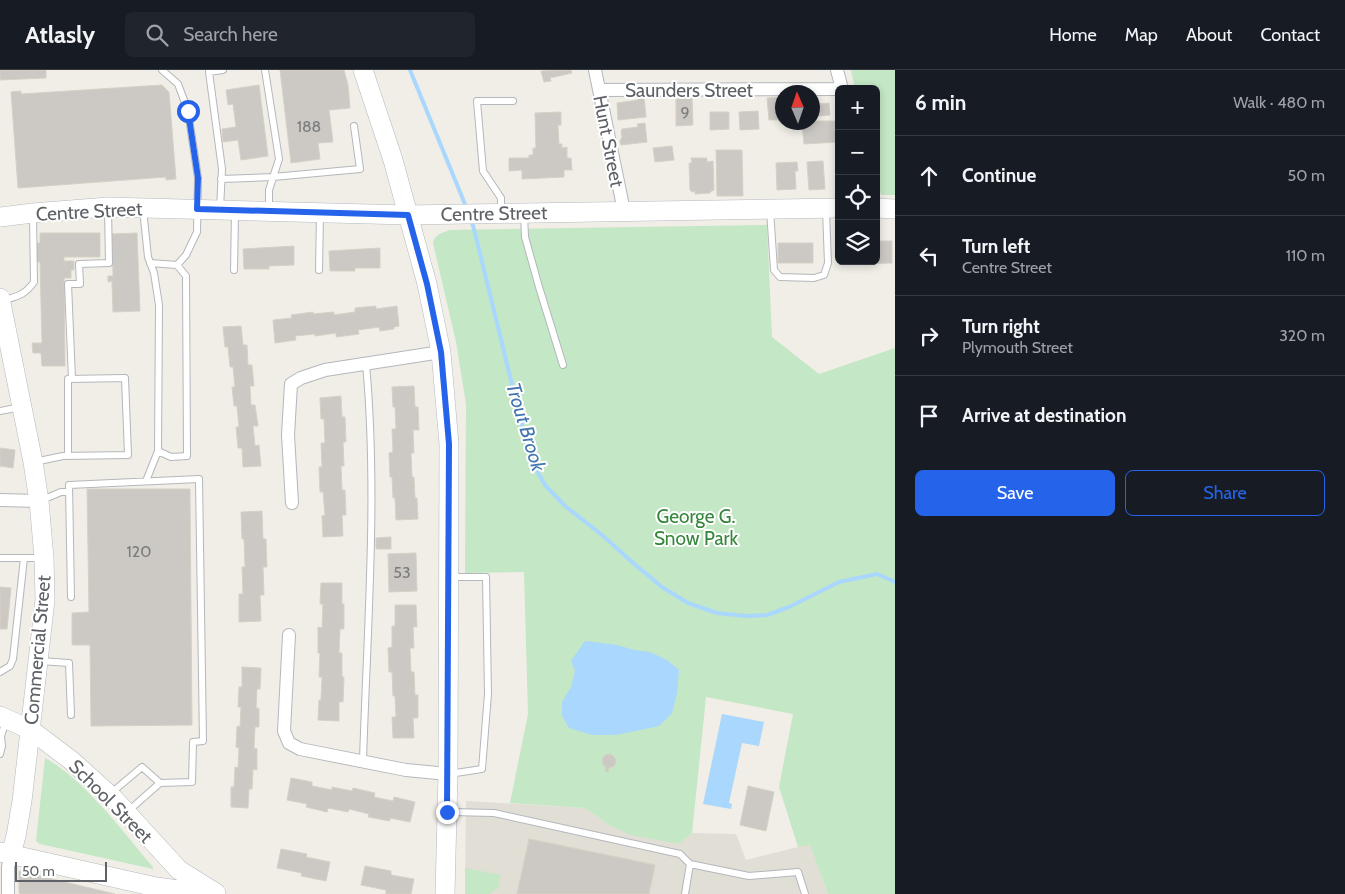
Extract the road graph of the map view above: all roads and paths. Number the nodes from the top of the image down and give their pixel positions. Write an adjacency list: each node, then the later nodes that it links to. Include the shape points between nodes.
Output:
1 (162, 70): 17 (lane, via 178,84 188,111 198,178)
2 (223, 70): 13 (lane, via 209,72)
3 (265, 70): 12 (lane, via 279,159)
4 (363, 70): 28 (main road)
5 (595, 70): 9 (street, Hunt Street)
6 (837, 70): 7 (street)
7 (839, 85)
8 (835, 89): 9 (street, Saunders Street)
9 (599, 90): 23 (street, Hunt Street)
10 (513, 101): 26 (lane, via 477,101 483,171 501,198)
11 (354, 126): 12 (lane, via 360,169)
12 (273, 177): 13 (lane); 22 (lane)
13 (221, 179): 18 (lane)
14 (108, 207): 15 (main road, Centre Street); 25 (main road, Centre Street); 38 (lane, via 109,263 79,264 80,284 68,284)
15 (143, 208): 17 (main road, Centre Street); 30 (lane)
16 (880, 208): 21 (main road)
17 (197, 209): 18 (main road, Centre Street); 31 (lane, via 196,232 186,255)
18 (227, 209): 22 (main road, Centre Street); 32 (lane)
19 (770, 209): 20 (main road, Centre Street); 20 (lane, via 774,270 780,277 814,278 824,275 828,263); 23 (main road, Centre Street)
20 (832, 209)
21 (895, 209)
22 (269, 211): 24 (main road, Centre Street)
23 (624, 211): 27 (main road, Centre Street)
24 (320, 212): 28 (main road, Centre Street); 33 (lane)
25 (33, 213): 29 (main road, Centre Street); 34 (lane, via 34,282 22,295)
26 (501, 213): 27 (main road, Centre Street); 28 (main road, Centre Street)
27 (524, 213): 37 (lane, via 525,237)
28 (408, 215): 35 (main road)
29 (0, 217)
30 (150, 264): 31 (lane); 41 (lane, via 159,304)
31 (177, 265): 41 (lane, via 186,276 187,456 171,457)
32 (234, 270)
33 (320, 270)
34 (0, 300): 39 (main road, Commercial Street)
35 (441, 352): 36 (street); 52 (main road, via 449,444)
36 (366, 364): 48 (street, via 325,370 290,384 288,435); 61 (lane, via 370,415 370,564)
37 (563, 365)
38 (72, 379): 42 (lane, via 68,379); 42 (lane, via 126,378 128,455)
39 (22, 407): 40 (lane); 43 (main road, Commercial Street)
40 (0, 411)
41 (158, 451): 44 (lane)
42 (68, 456): 43 (lane)
43 (33, 462): 47 (main road, Commercial Street)
44 (146, 481): 45 (lane, via 69,485); 63 (lane, via 199,478 203,741 194,742 192,782)
45 (69, 492): 47 (lane); 53 (lane)
46 (0, 500): 47 (street)
47 (39, 501): 51 (main road, Commercial Street)
48 (292, 503)
49 (0, 558): 50 (lane)
50 (24, 558): 51 (lane); 56 (lane, via 13,659 6,670)
51 (44, 558): 55 (main road, Commercial Street, via 45,600)
52 (448, 577): 62 (main road); 62 (lane, via 486,577 488,694 482,769)
53 (71, 597)
54 (289, 635): 61 (street, via 284,731 289,742 300,748)
55 (39, 661): 57 (lane, via 69,663); 59 (main road, Commercial Street)
56 (0, 672)
57 (71, 715)
58 (3, 718): 59 (main road, School Street); 60 (lane)
59 (31, 730): 64 (main road, School Street); 67 (main road, Commercial Street, via 16,836)
60 (0, 754)
61 (363, 761): 62 (street)
62 (448, 774): 65 (main road)
63 (160, 783): 64 (lane, via 142,767); 66 (lane)
64 (109, 795): 66 (main road, School Street)
65 (447, 812): 68 (lane, via 494,813 680,854); 73 (main road)
66 (126, 813): 71 (main road, School Street, via 179,870)
67 (6, 853): 69 (main road); 72 (street)
68 (690, 864): 74 (lane); 75 (lane, via 749,876 798,872)
69 (141, 889): 70 (main road)
70 (176, 892): 71 (main road)
71 (219, 893)
72 (8, 894)
73 (445, 894)
74 (685, 894)
75 (805, 894)

